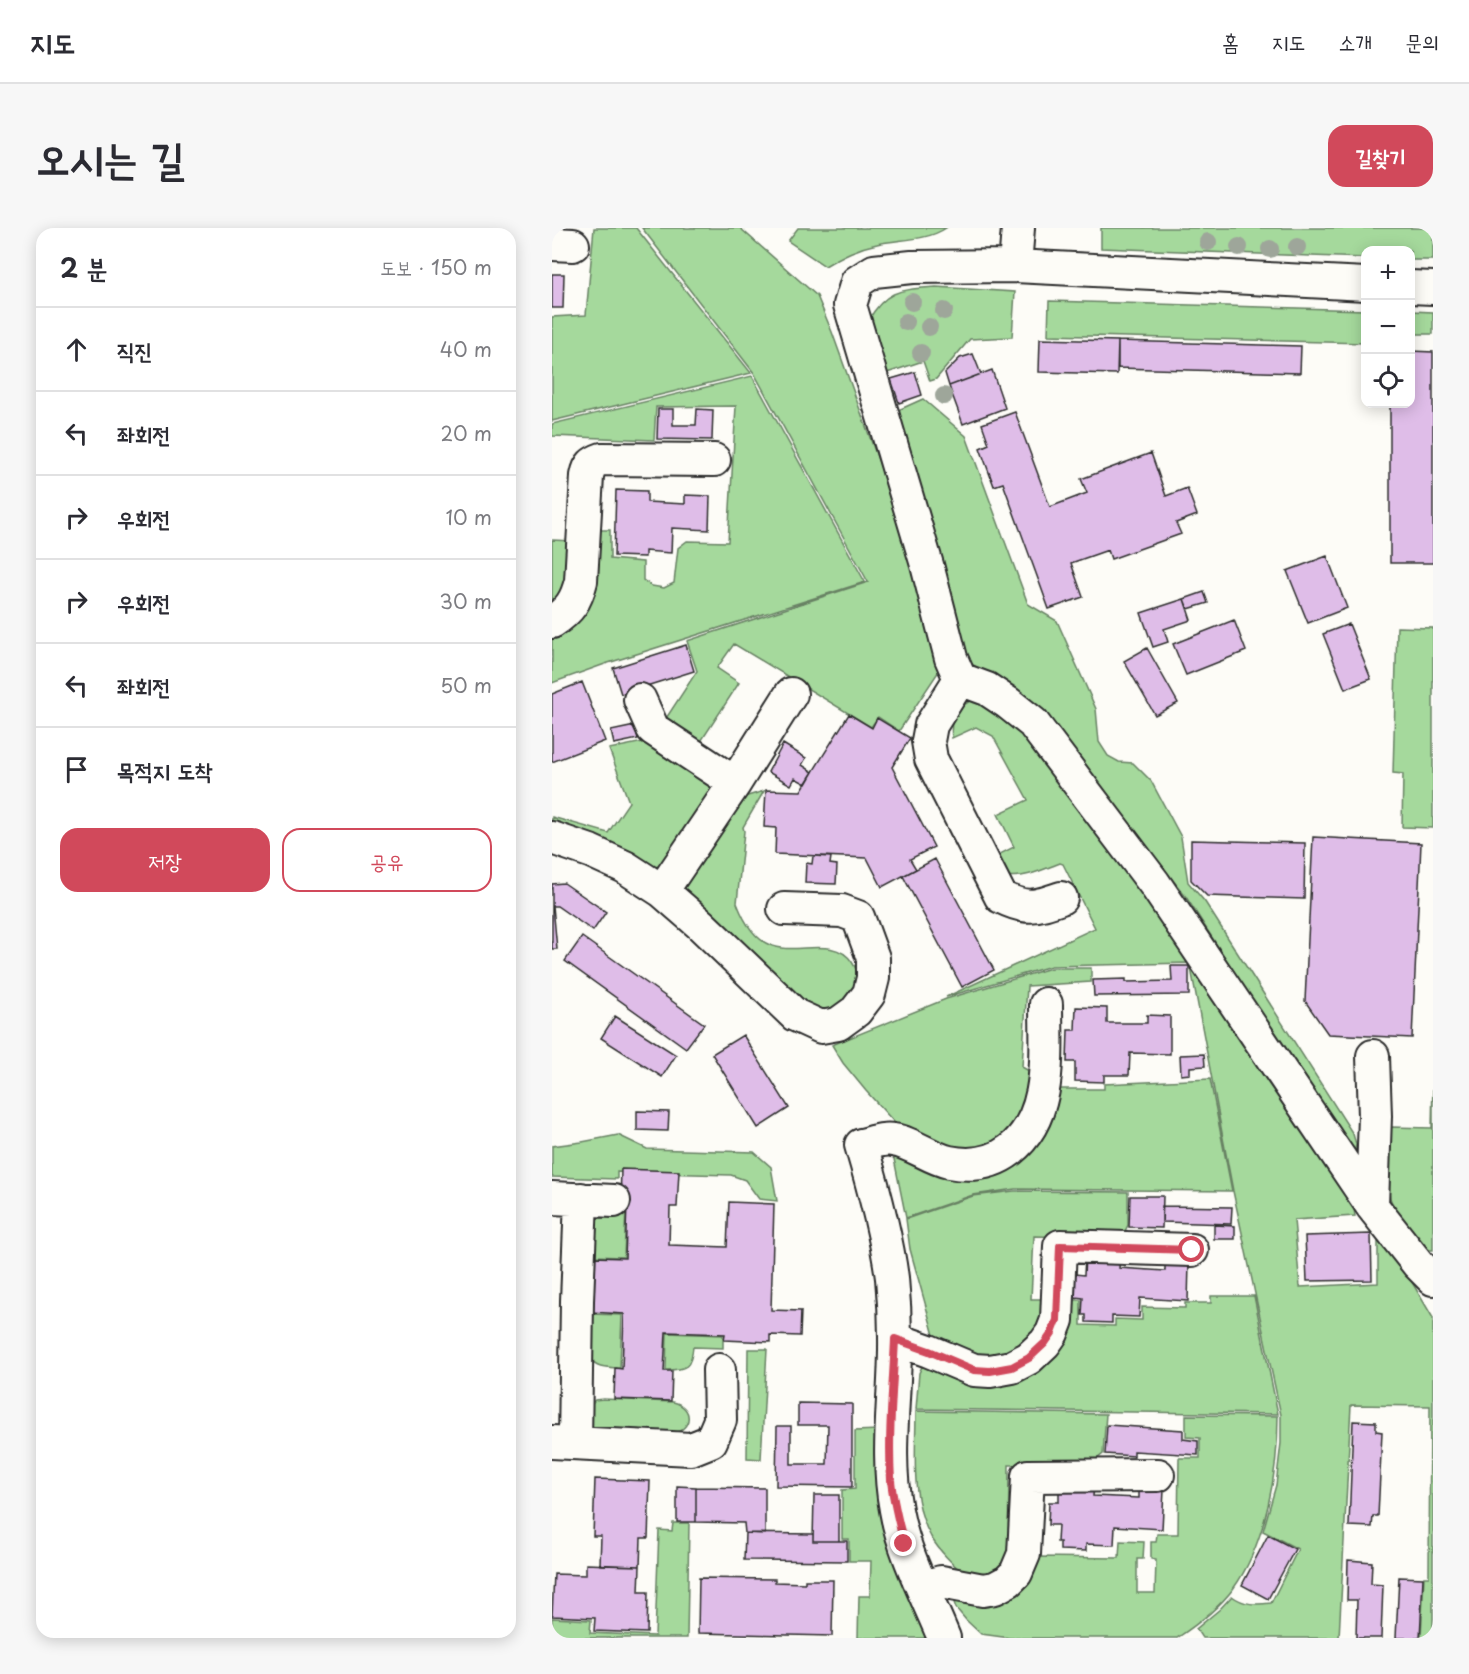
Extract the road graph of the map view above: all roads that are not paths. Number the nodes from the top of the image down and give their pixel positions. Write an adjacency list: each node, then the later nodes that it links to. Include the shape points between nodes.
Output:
1 (1018, 228): 2 (lane)
2 (1015, 266): 3 (lane); 8 (lane, via 874,271 857,282 850,305)
3 (1361, 284)
4 (1415, 286): 5 (lane)
5 (1433, 288)
6 (714, 460): 7 (lane, via 593,462 586,476 577,596 570,608)
7 (552, 622)
8 (960, 679): 14 (lane, via 931,725 931,759 1001,897 1034,907); 20 (lane, via 987,689 1032,723 1154,883)
9 (791, 694): 11 (lane)
10 (640, 700): 11 (lane, via 653,729)
11 (735, 783): 13 (lane)
12 (552, 838): 13 (lane, via 625,867)
13 (662, 891): 15 (lane, via 795,1014 821,1027 837,1024 856,1011 869,994 873,978 873,958 858,917 842,911)
14 (1061, 898)
15 (784, 909)
16 (1046, 1004): 24 (lane, via 1044,1086 1038,1110 1029,1130 1005,1153 984,1163 968,1164 946,1161 891,1139 861,1145 886,1242)
17 (1373, 1056): 20 (lane)
18 (566, 1199): 19 (lane); 23 (lane)
19 (614, 1201)
20 (1372, 1206): 22 (lane)
21 (1192, 1250): 24 (lane, via 1060,1246 1057,1320 1052,1333 1029,1358 1012,1367 974,1370)
22 (1433, 1279)
23 (564, 1301): 26 (lane)
24 (895, 1339): 28 (lane, via 891,1481 904,1544)
25 (719, 1370): 26 (lane, via 720,1420 711,1441 690,1449)
26 (564, 1443)
27 (1158, 1475): 28 (lane, via 1028,1476 1024,1554 1016,1573 995,1588 983,1590 941,1582)
28 (923, 1587): 29 (lane)
29 (944, 1638)

